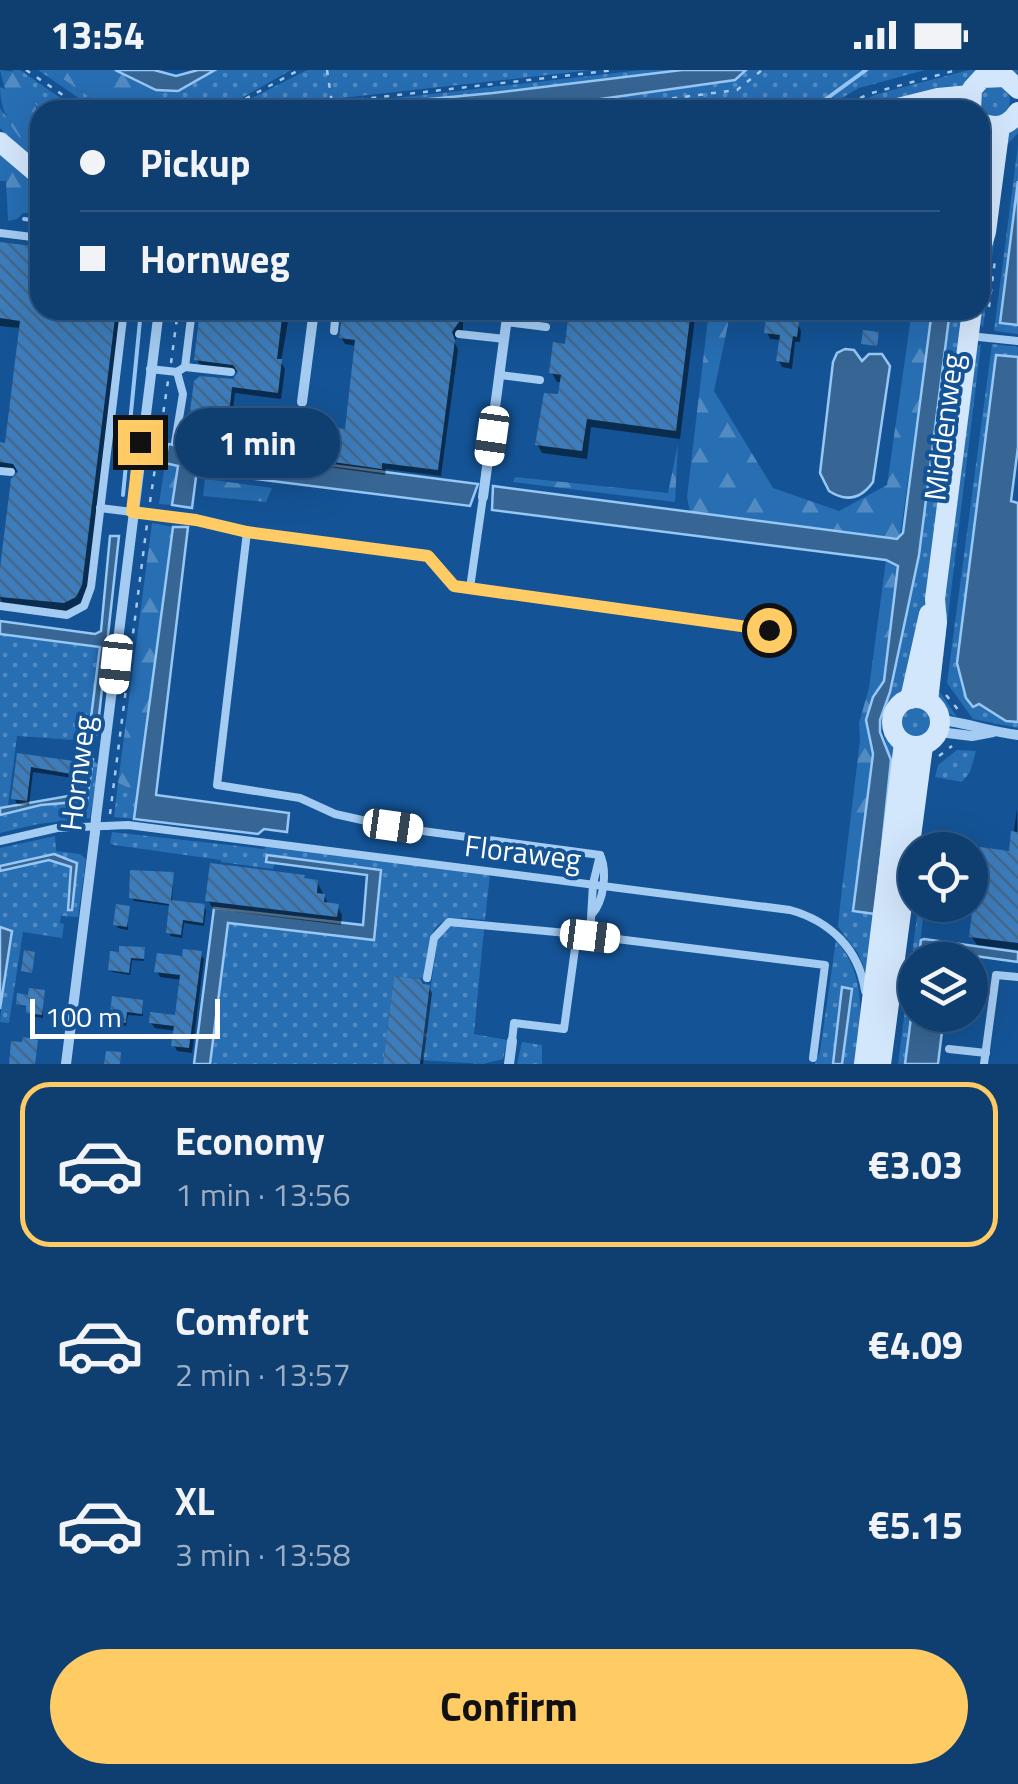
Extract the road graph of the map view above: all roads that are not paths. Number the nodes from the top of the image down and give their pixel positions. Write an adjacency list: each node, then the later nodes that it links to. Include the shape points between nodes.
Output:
1 (1016, 82): 2 (street, via 990,75 976,83)
2 (978, 100)
3 (1018, 112): 4 (street, via 1012,120)
4 (990, 116)
5 (0, 142): 6 (street)
6 (30, 168)
7 (0, 233): 8 (lane)
8 (30, 237)
9 (123, 320): 33 (lane)
10 (157, 320): 23 (street, Hornweg)
11 (190, 320): 24 (lane)
12 (313, 320): 28 (street)
13 (335, 320): 18 (lane)
14 (507, 320): 21 (street)
15 (524, 320): 17 (lane)
16 (974, 320): 20 (street, Middenweg)
17 (546, 327)
18 (334, 330)
19 (460, 334): 21 (lane)
20 (977, 336): 22 (lane); 39 (street, Middenweg, via 935,599 920,644)
21 (505, 339): 26 (street)
22 (1018, 341)
23 (150, 369): 24 (lane); 34 (street, Hornweg)
24 (177, 370): 25 (lane); 29 (lane, via 183,394)
25 (231, 372)
26 (500, 375): 27 (lane); 32 (street)
27 (540, 380)
28 (302, 402)
29 (175, 443)
30 (0, 471): 31 (lane)
31 (11, 472)
32 (483, 497): 36 (lane)
33 (100, 508): 34 (lane); 37 (lane, via 84,606 67,615)
34 (132, 512): 35 (lane); 53 (street, Hornweg, bridge)
35 (247, 532): 36 (lane, via 428,556 454,586); 44 (lane, via 216,785 300,798 393,826 600,855)
36 (470, 588): 38 (lane)
37 (0, 606)
38 (769, 630)
39 (927, 697): 40 (street, via 937,709); 40 (street, Middenweg, via 899,705 892,722 895,734)
40 (933, 732): 41 (street); 41 (street); 55 (street); 56 (street)
41 (994, 732): 42 (street)
42 (1018, 735)
43 (0, 841): 44 (lane, Floraweg, via 128,824)
44 (598, 884): 46 (lane); 55 (lane, Floraweg, via 790,910 827,926 851,950 863,977)
45 (577, 934): 46 (lane); 48 (lane, via 449,922 434,938); 49 (lane, via 564,1029 514,1023)
46 (590, 936): 52 (lane, via 825,965)
47 (1018, 977): 51 (lane, via 996,974)
48 (427, 978)
49 (512, 1041): 54 (street)
50 (950, 1049): 51 (lane)
51 (986, 1053): 57 (lane)
52 (813, 1058)
53 (66, 1064)
54 (509, 1064)
55 (862, 1064)
56 (881, 1064)
57 (984, 1064)

